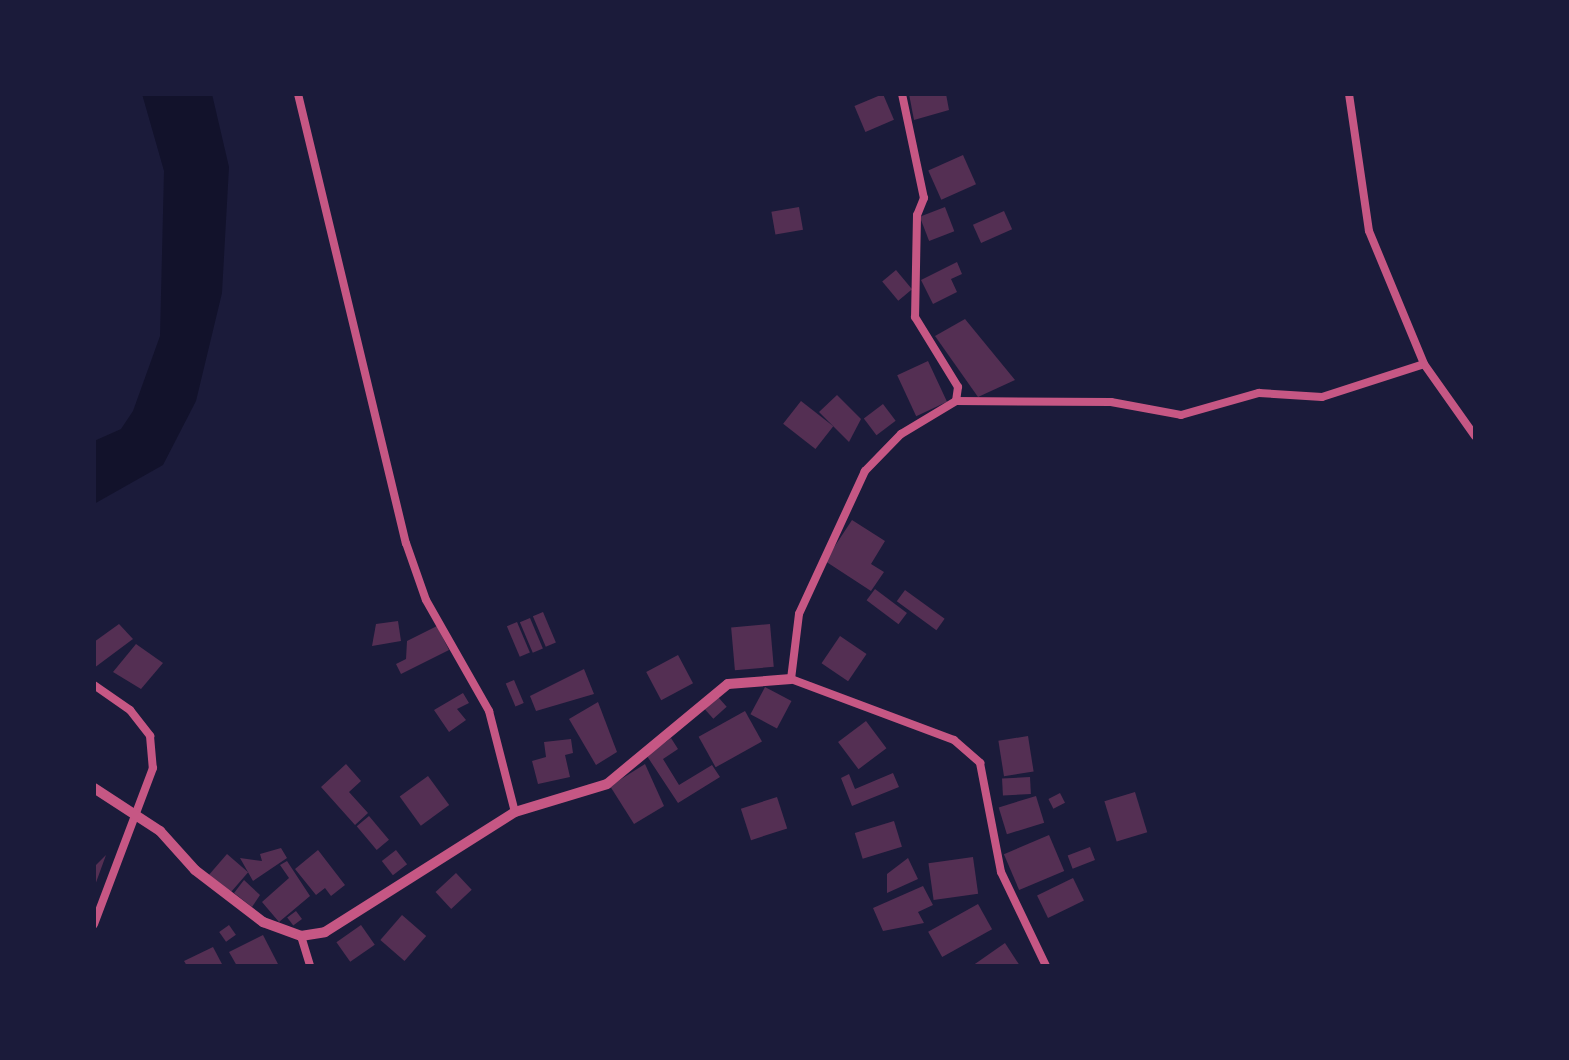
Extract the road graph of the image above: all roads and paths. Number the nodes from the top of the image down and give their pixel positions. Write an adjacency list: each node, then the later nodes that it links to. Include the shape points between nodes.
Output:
1 (298, 94): 11 (street, via 406,543 426,600 489,711)
2 (902, 94): 5 (street, via 924,198 917,215 915,317 958,387)
3 (1349, 94): 4 (street, via 1369,231)
4 (1424, 364): 5 (street, via 1322,397 1259,393 1181,415 1111,402); 6 (street)
5 (956, 401): 7 (street, via 901,434 865,471 799,614)
6 (1475, 436)
7 (791, 679): 11 (street, via 728,684 607,784); 15 (street, via 954,740 980,763 1001,872)
8 (94, 685): 10 (street, via 130,710 150,736 153,768)
9 (94, 788): 10 (street)
10 (135, 811): 12 (street); 13 (street, via 236,905)
11 (515, 812): 13 (street, via 368,910 325,932)
12 (94, 924)
13 (301, 936): 14 (street)
14 (310, 966)
15 (1046, 966)

